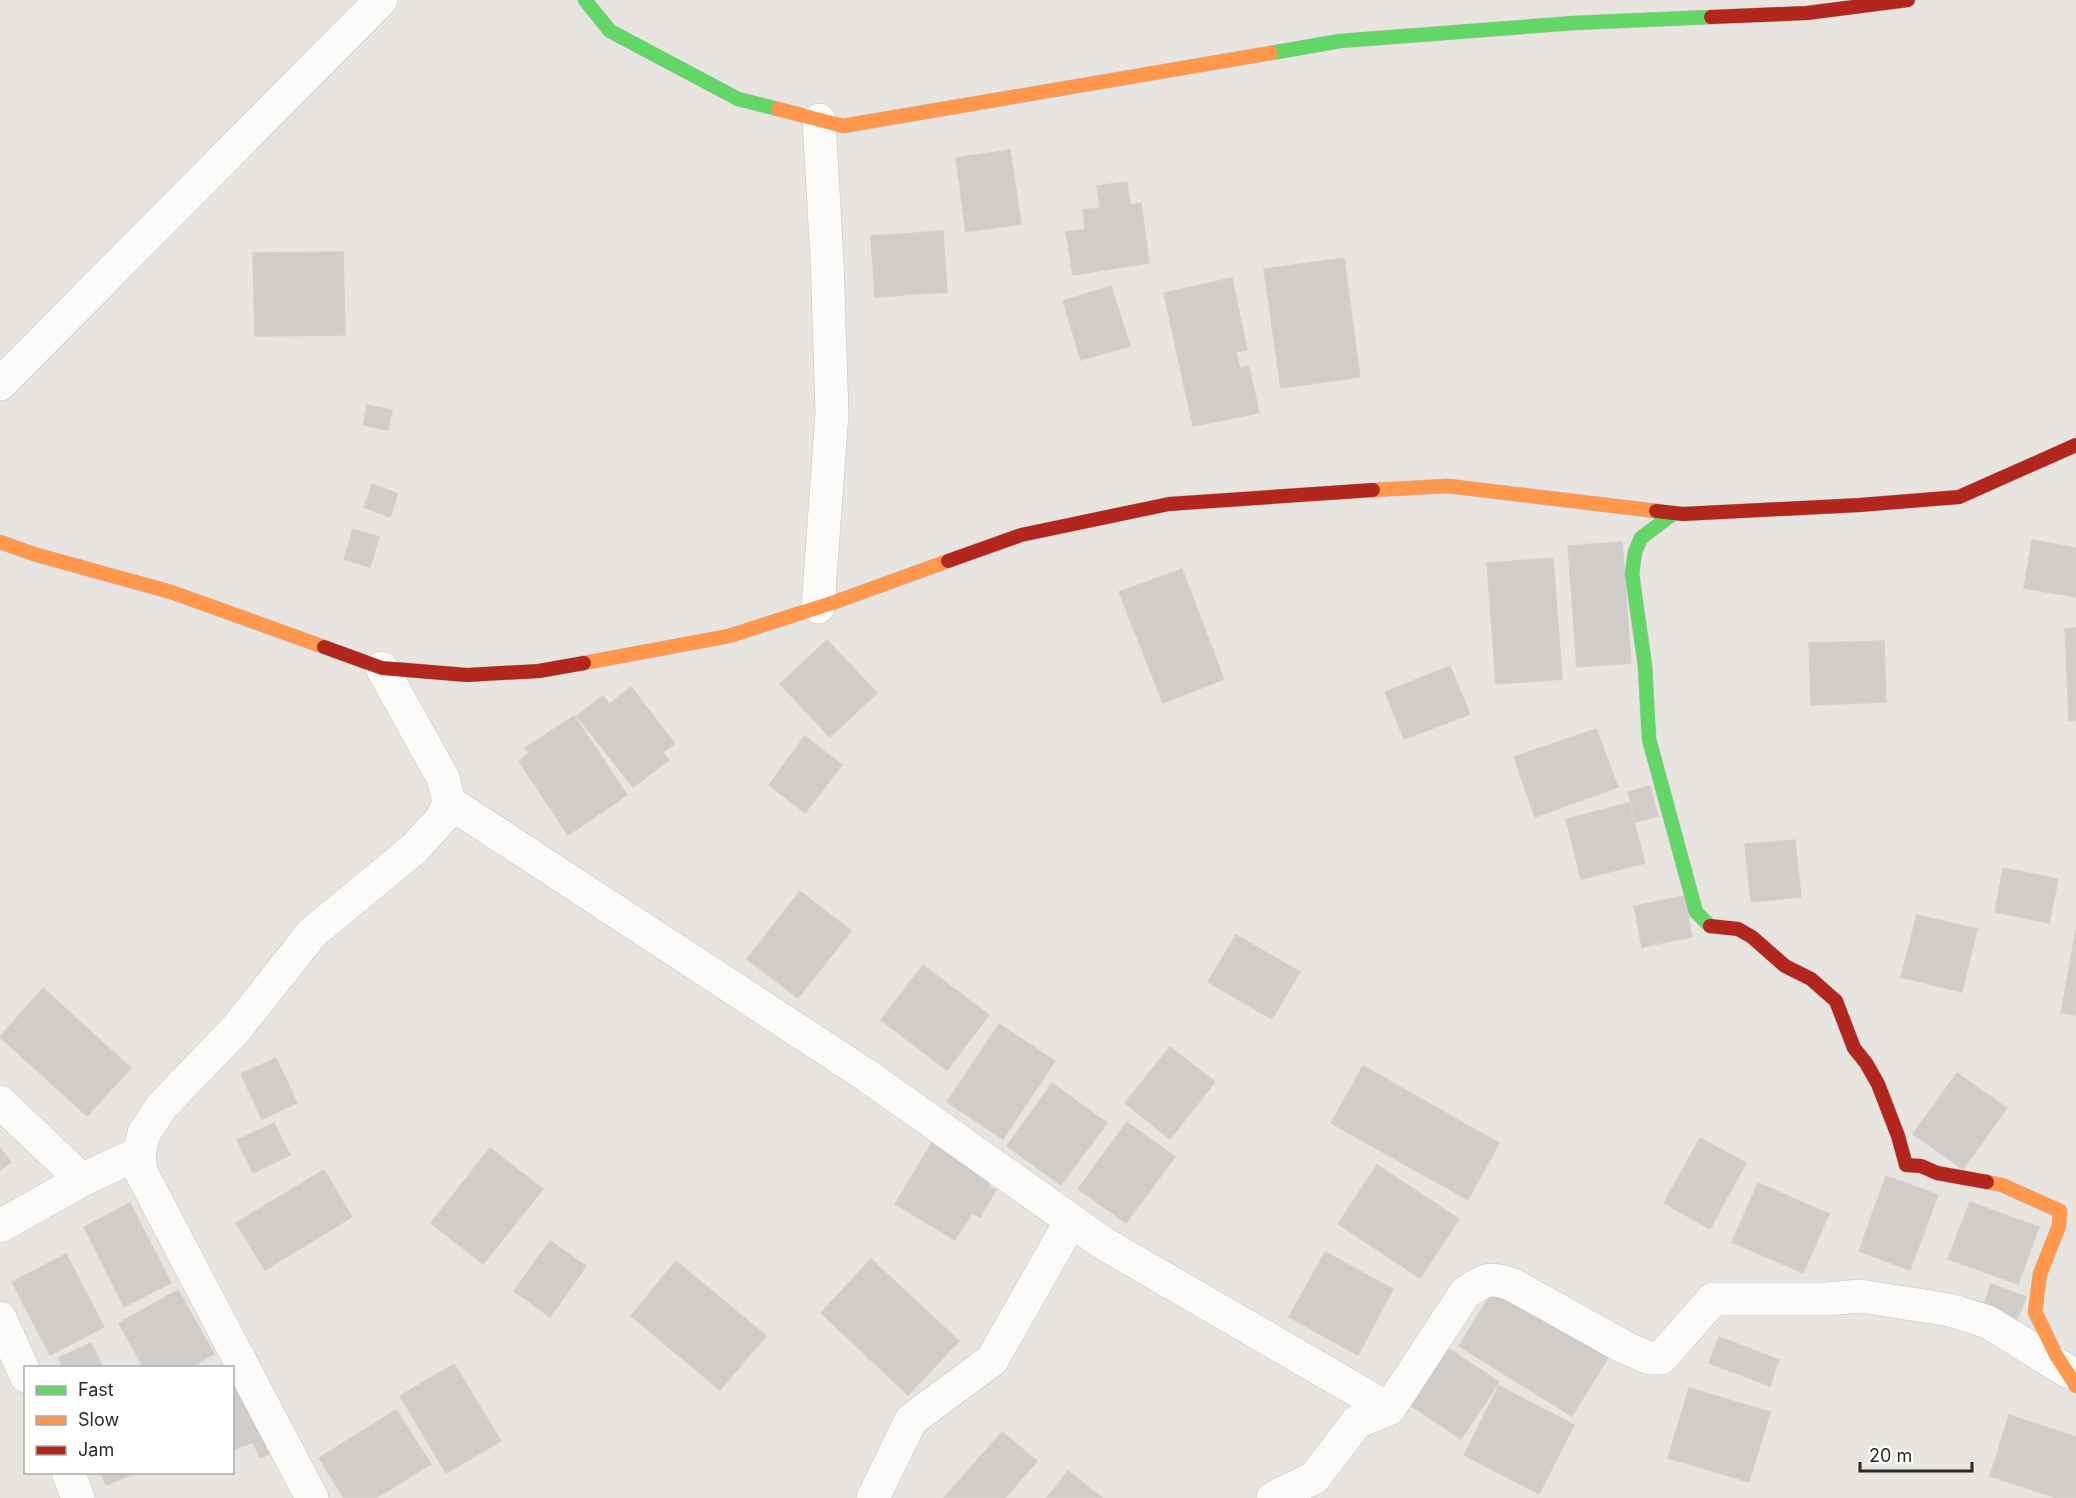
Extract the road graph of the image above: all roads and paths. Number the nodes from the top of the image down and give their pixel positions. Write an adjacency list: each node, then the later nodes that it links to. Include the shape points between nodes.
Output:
1 (381, 0): 5 (street)
2 (585, 0): 4 (street, via 610,31 738,99)
3 (1908, 0): 4 (street, via 1807,13 1574,23 1340,41 843,126)
4 (819, 120): 9 (street, via 832,413)
5 (0, 384)
6 (2076, 445): 7 (street, via 1959,497)
7 (1674, 513): 9 (street, via 1448,486 1169,504 1021,536); 19 (street, via 1641,538 1632,574 1645,666 1649,739 1696,912 1711,928 1738,929 1752,937 1785,966 1811,979 1836,1001 1854,1048 1878,1084 1906,1165 2002,1185 2060,1211 2059,1226 2040,1274 2035,1312)
8 (0, 542): 10 (street, via 171,592)
9 (818, 607): 10 (street, via 729,636 538,671 466,675)
10 (382, 668): 11 (street, via 443,778)
11 (449, 802): 13 (street, via 443,817 415,848 312,933 236,1029 162,1106 144,1133); 15 (street, via 866,1075)
12 (0, 1102): 14 (street)
13 (140, 1153): 14 (street); 23 (street, via 141,1172)
14 (82, 1180): 16 (street)
15 (1071, 1221): 20 (street); 24 (street, via 992,1360 911,1420)
16 (0, 1226)
17 (0, 1318): 18 (street)
18 (24, 1372)
19 (2071, 1379): 20 (street, via 1988,1322 1950,1310 1860,1296 1713,1299 1661,1358 1649,1358 1495,1278 1465,1293)
20 (1389, 1409): 25 (street, via 1357,1422 1314,1478)
21 (68, 1474): 22 (street)
22 (78, 1498)
23 (312, 1498)
24 (873, 1498)
25 (1273, 1498)

